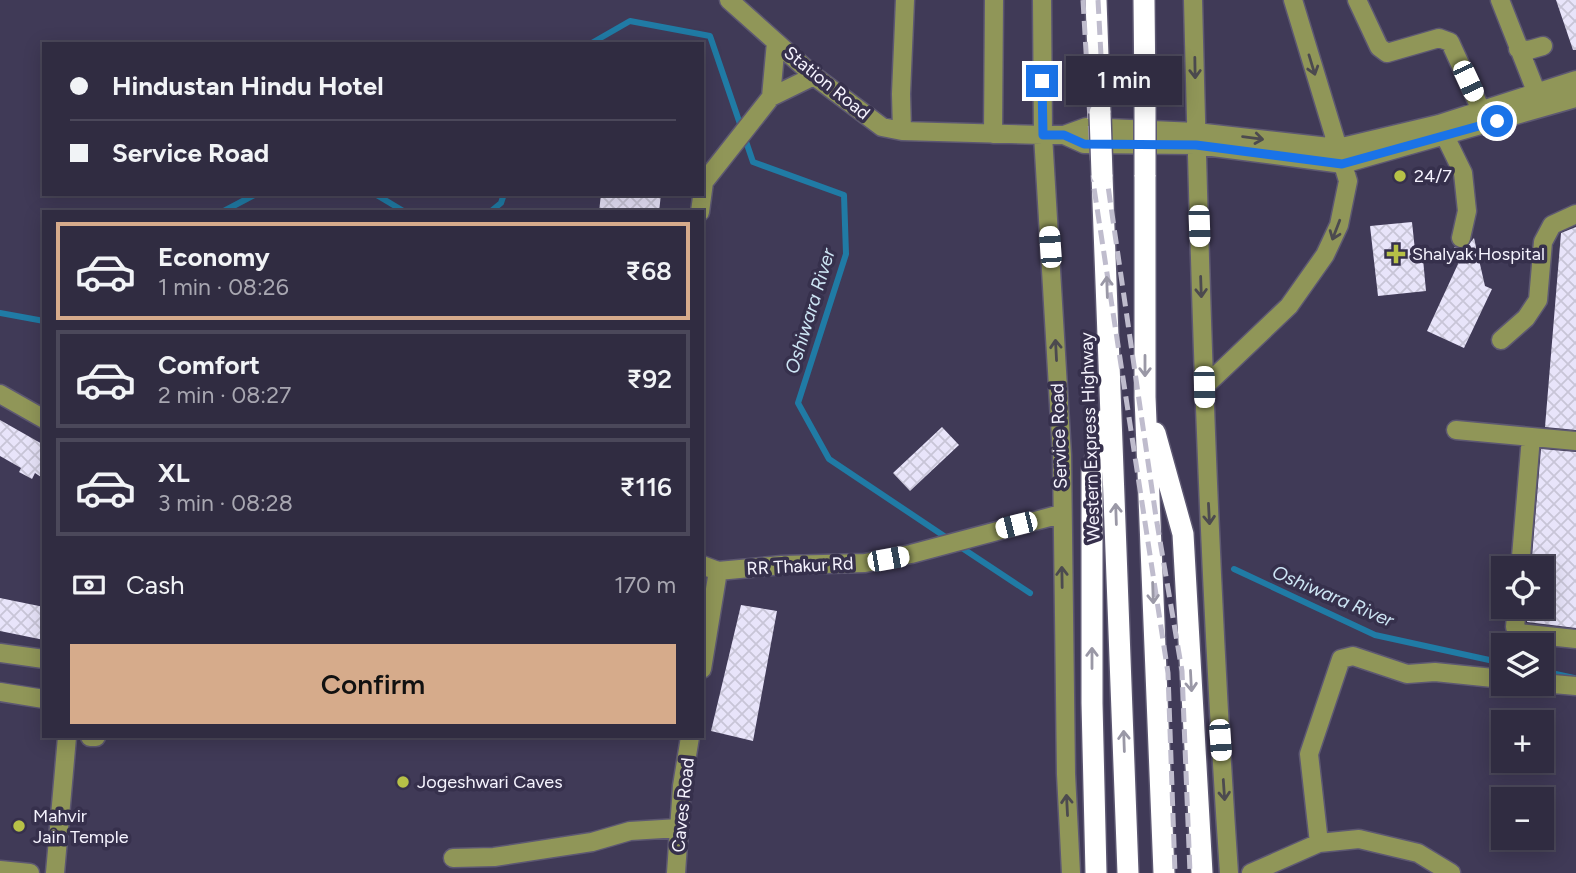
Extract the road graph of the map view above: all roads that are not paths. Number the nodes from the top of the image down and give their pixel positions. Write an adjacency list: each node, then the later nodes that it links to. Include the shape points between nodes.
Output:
1 (729, 0): 11 (street, Station Road)
2 (905, 0): 21 (street)
3 (994, 0): 22 (street)
4 (1042, 0): 23 (street, Service Road)
5 (1097, 0): 33 (highway, Western Express Highway, one-way to 5, bridge)
6 (1144, 0): 32 (highway, one-way to 32, bridge)
7 (1194, 0): 24 (street, one-way to 24)
8 (1293, 0): 25 (street, one-way to 25)
9 (1357, 0): 19 (street, via 1379,47 1387,53 1439,38 1450,42)
10 (1500, 0): 13 (street)
11 (776, 41): 14 (street, Station Road); 16 (street)
12 (1543, 46): 13 (street)
13 (1518, 49): 18 (street)
14 (814, 76): 16 (street); 21 (street, Station Road, via 882,127)
15 (1576, 80): 18 (street, Station Road)
16 (771, 97): 26 (street)
17 (1576, 98): 18 (street, Station Road)
18 (1540, 101): 19 (street, Station Road); 20 (street, Station Road)
19 (1481, 110): 20 (street, Station Road)
20 (1441, 130): 25 (street, Station Road); 28 (street, via 1463,173 1467,211)
21 (902, 131): 22 (street, Station Road)
22 (993, 135): 23 (street, Station Road)
23 (1043, 135): 24 (street, Station Road, via 1064,135 1084,144); 38 (street, Service Road, one-way to 23, via 1062,455)
24 (1196, 138): 25 (street, Station Road); 30 (street, one-way to 30)
25 (1340, 156): 30 (street, one-way to 30, via 1348,181 1339,225 1325,255 1289,306)
26 (704, 182)
27 (1576, 214): 29 (street, via 1552,225 1543,242 1538,300)
28 (1461, 238)
29 (1501, 340)
30 (1204, 387): 65 (street, one-way to 65)
31 (0, 394): 34 (street)
32 (1145, 397): 63 (highway, one-way to 63); 64 (highway, one-way to 64, via 1182,534)
33 (1112, 398): 61 (highway, one-way to 33, via 1092,471); 62 (highway, Western Express Highway, one-way to 33)
34 (42, 418)
35 (1456, 430): 36 (street)
36 (1531, 437): 37 (street); 39 (street)
37 (1576, 440)
38 (1061, 514): 40 (street, RR Thakur Rd, via 865,563); 60 (street, Service Road, one-way to 38)
39 (1521, 556)
40 (710, 568): 43 (street)
41 (1516, 619): 42 (street, via 1520,633)
42 (1576, 639)
43 (704, 644)
44 (0, 653): 45 (street)
45 (42, 659)
46 (1491, 678): 54 (street, via 1407,674 1353,656 1341,659 1309,754)
47 (1554, 683): 48 (street)
48 (1576, 686)
49 (0, 692): 50 (street)
50 (42, 699)
51 (67, 738): 58 (street)
52 (690, 738): 53 (street, Caves Road)
53 (679, 828): 55 (street, via 630,831 592,842 494,857); 59 (street, Caves Road)
54 (1319, 843): 66 (street); 67 (street, via 1359,839 1418,853)
55 (453, 858)
56 (0, 870): 57 (street)
57 (30, 873)
58 (55, 873)
59 (676, 873)
60 (1071, 873)
61 (1096, 873)
62 (1128, 873)
63 (1164, 873)
64 (1202, 873)
65 (1229, 873)
66 (1251, 873)
67 (1451, 873)

